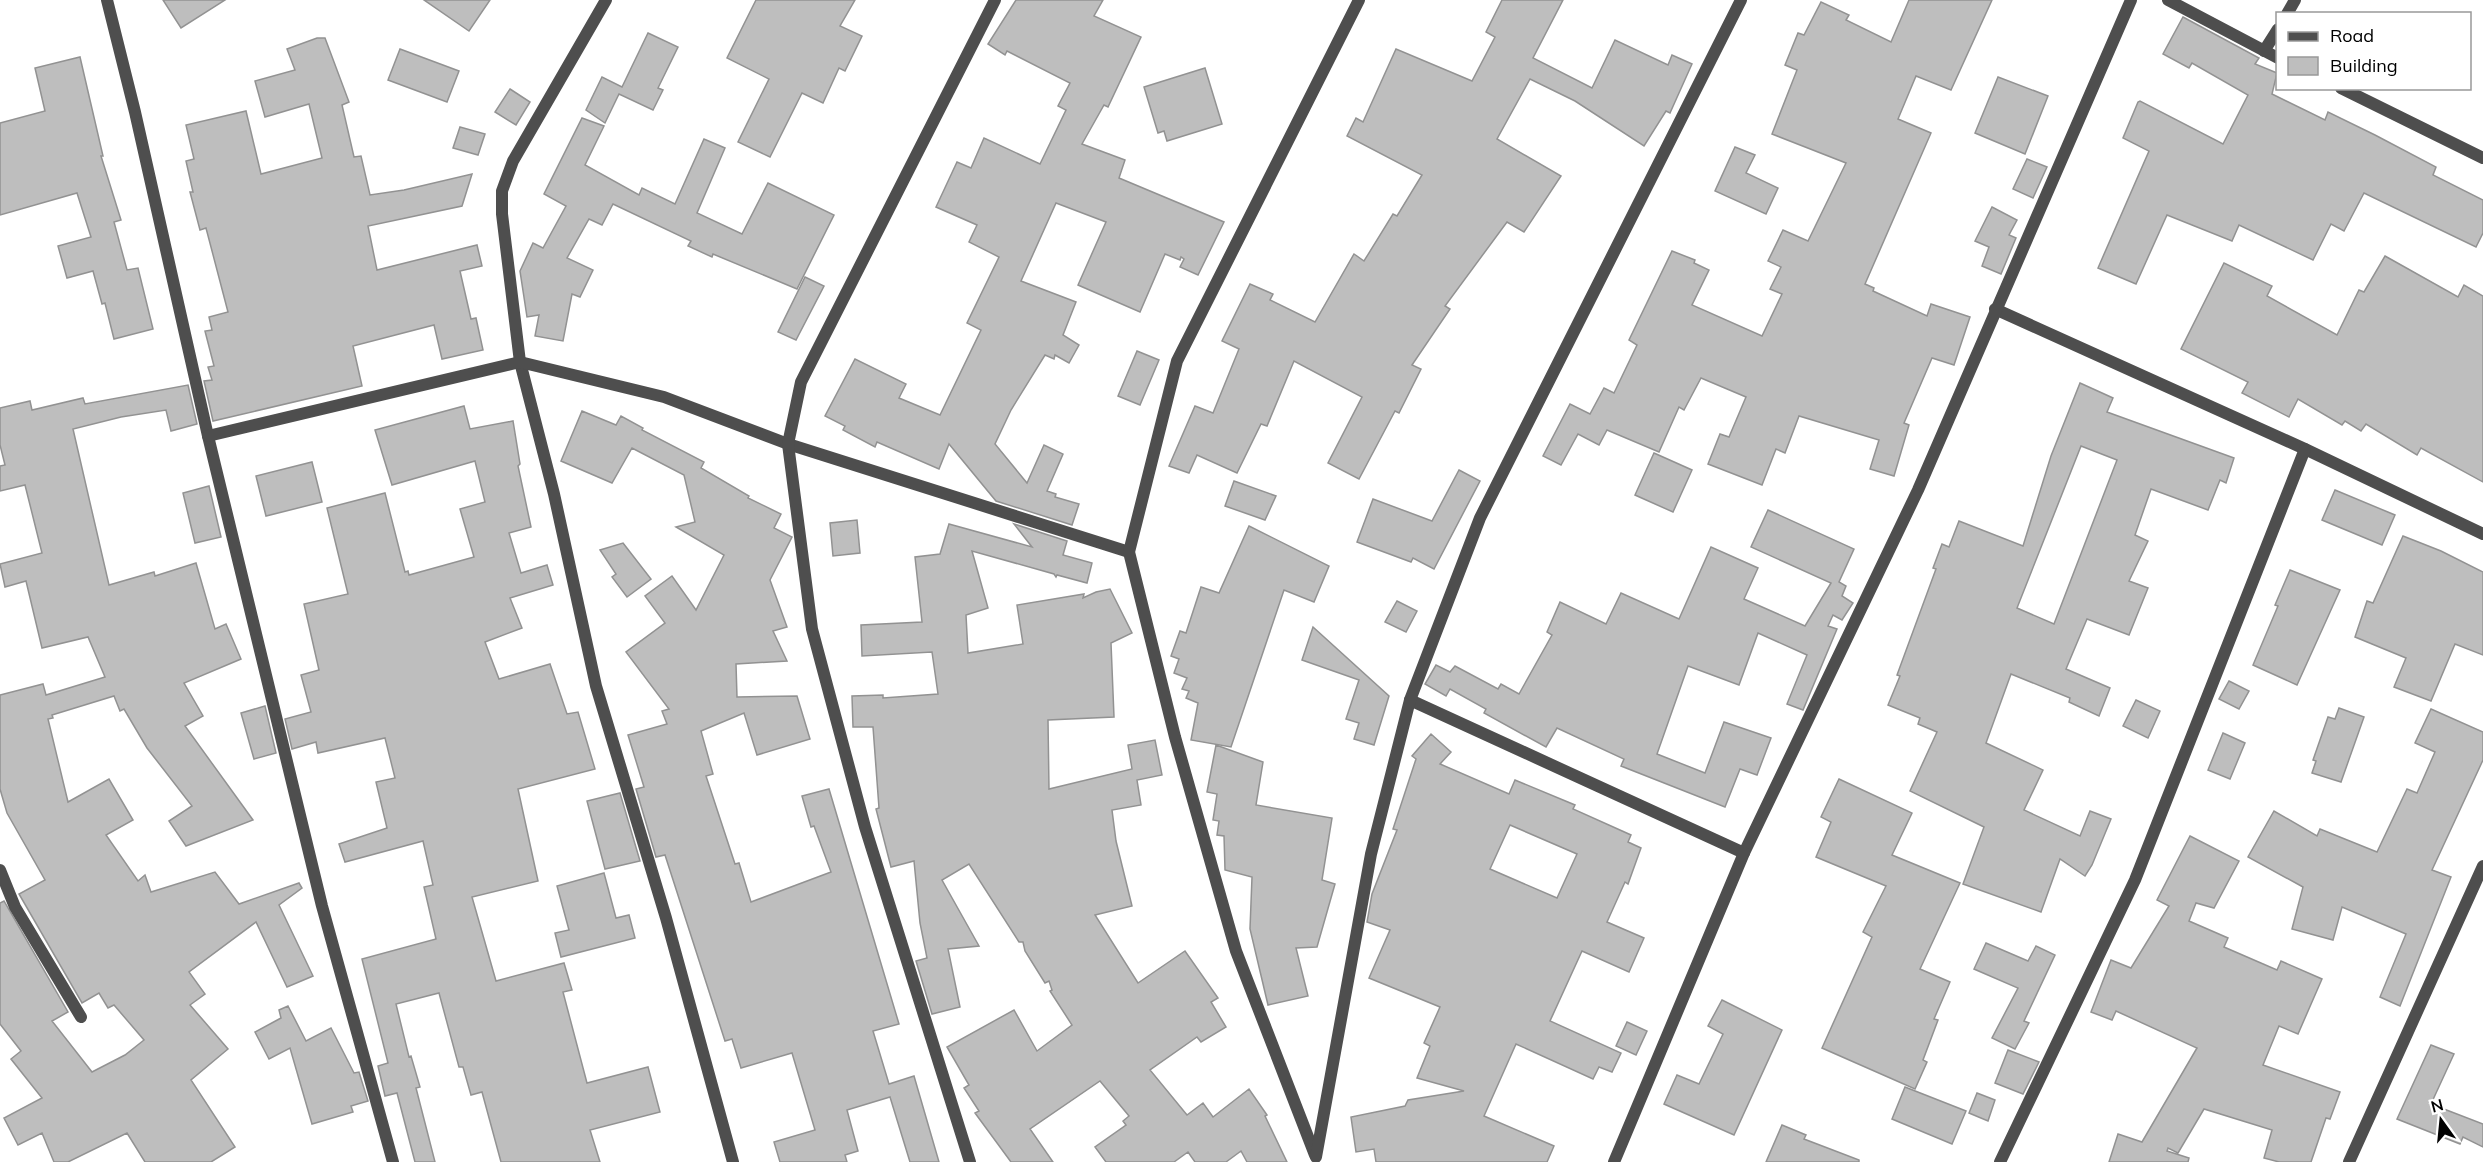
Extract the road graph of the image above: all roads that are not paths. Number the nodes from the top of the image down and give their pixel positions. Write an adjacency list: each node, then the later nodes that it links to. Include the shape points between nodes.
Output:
1 (107, 0): 15 (street)
2 (606, 0): 14 (street, via 513,161 502,191)
3 (995, 0): 16 (street, via 801,381)
4 (1359, 0): 19 (street, via 1177,361)
5 (1741, 0): 20 (street, via 1480,518)
6 (2131, 0): 13 (street)
7 (2168, 0): 9 (street)
8 (2276, 31): 9 (street)
9 (2264, 51): 10 (street)
10 (2276, 57)
11 (2345, 90): 12 (street)
12 (2483, 158)
13 (1995, 309): 17 (street); 21 (street, via 1918,490)
14 (520, 362): 15 (street); 16 (street, via 664,397); 27 (street, via 596,686 666,918)
15 (208, 436): 26 (street, via 322,906)
16 (788, 444): 19 (street); 28 (street, via 812,629 865,827)
17 (2305, 449): 18 (street); 30 (street, via 2135,880)
18 (2483, 534)
19 (1129, 552): 25 (street, via 1175,737 1236,951)
20 (1410, 700): 21 (street); 25 (street, via 1371,854)
21 (1744, 853): 29 (street)
22 (2483, 866): 31 (street)
23 (0, 870): 24 (street, via 15,907)
24 (81, 1017)
25 (1316, 1159)
26 (393, 1162)
27 (733, 1162)
28 (970, 1162)
29 (1614, 1162)
30 (2000, 1162)
31 (2349, 1162)

